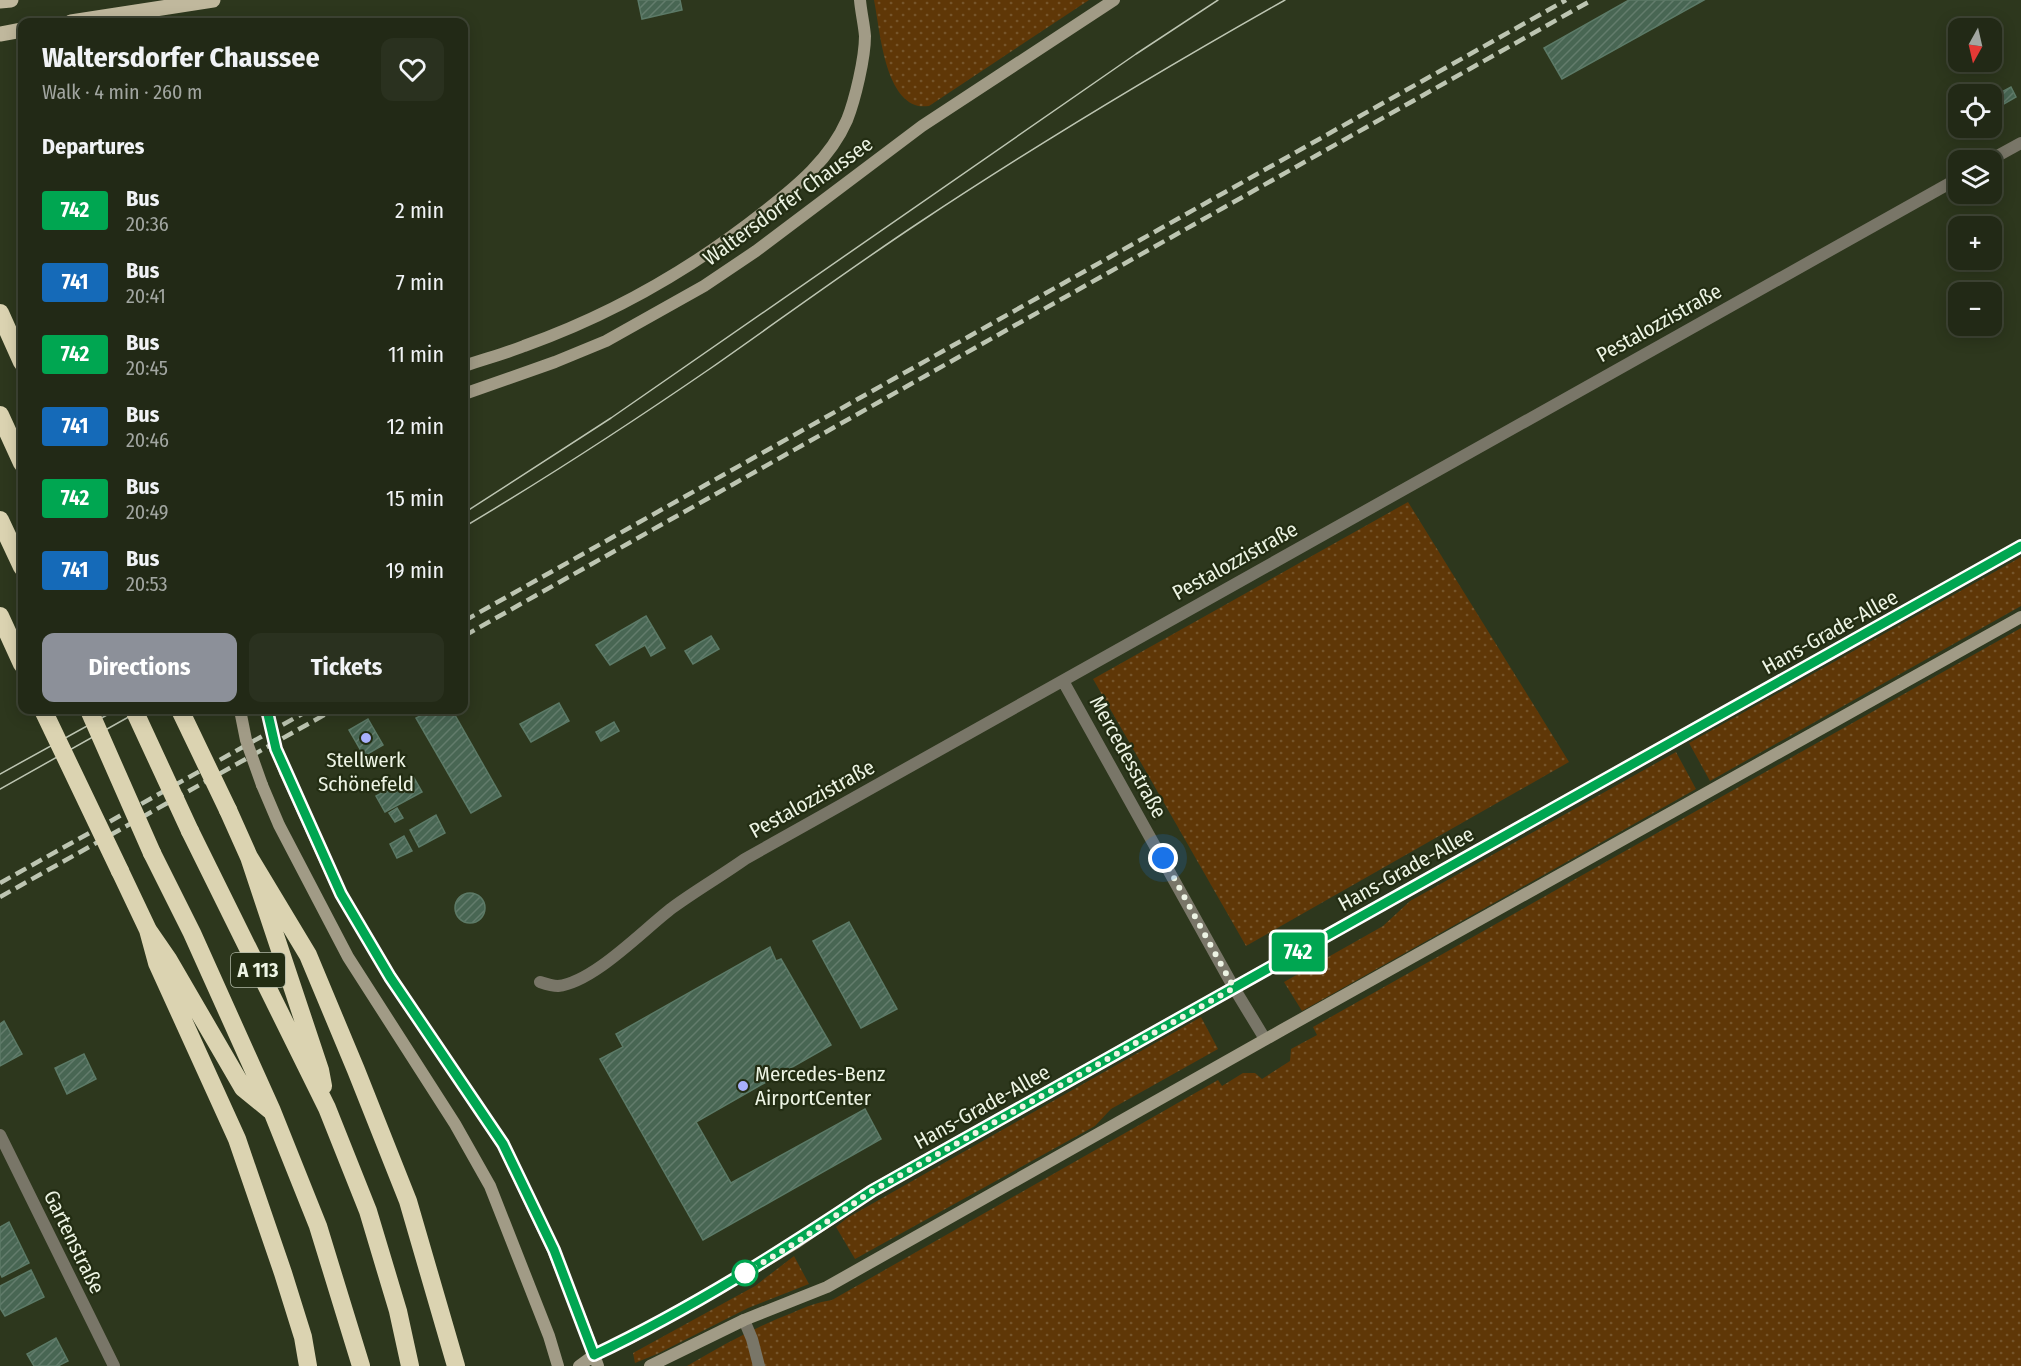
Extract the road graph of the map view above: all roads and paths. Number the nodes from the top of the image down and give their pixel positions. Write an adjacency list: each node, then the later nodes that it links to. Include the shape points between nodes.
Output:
1 (11, 0): 5 (main road)
2 (213, 0): 6 (main road)
3 (860, 0): 14 (street, Waltersdorfer Chaussee, via 865,37 847,121 800,183 742,229 646,291 525,346)
4 (1114, 0): 15 (street, Waltersdorfer Chaussee, via 922,126 704,286 606,340)
5 (0, 1)
6 (97, 18)
7 (18, 31): 8 (main road)
8 (0, 34)
9 (2021, 143): 10 (street)
10 (2002, 153)
11 (1948, 184): 24 (street, Pestalozzistraße)
12 (0, 313): 13 (highway)
13 (18, 353)
14 (468, 365)
15 (468, 393)
16 (0, 415): 17 (highway)
17 (18, 447)
18 (0, 520): 20 (highway)
19 (2021, 546): 34 (street, Hans-Grade-Allee)
20 (18, 558)
21 (0, 615): 23 (highway)
22 (2021, 617): 35 (street)
23 (18, 655)
24 (1063, 681): 33 (street, Pestalozzistraße, via 745,859 583,976 559,986); 34 (street, Mercedesstraße)
25 (45, 714): 32 (highway, bridge)
26 (91, 714): 37 (highway, A 113, bridge)
27 (136, 714): 36 (highway, A 113, bridge)
28 (182, 714): 31 (highway, bridge)
29 (241, 714): 46 (street, bridge, via 249,750 279,825 348,957 490,1185)
30 (268, 714): 40 (street, bridge, via 285,772 341,894 390,977 503,1144 554,1250)
31 (249, 857): 36 (highway, via 320,1070); 45 (highway, via 308,955 356,1070 408,1201)
32 (148, 930): 37 (highway, via 243,1088); 42 (highway, via 157,963 237,1139 283,1273)
33 (540, 982)
34 (1234, 988): 35 (street, Mercedesstraße); 40 (street, Hans-Grade-Allee, via 872,1191 797,1242)
35 (1265, 1039): 39 (street, via 827,1287)
36 (327, 1108): 44 (highway, A 113, via 368,1211)
37 (272, 1111): 43 (highway, A 113, via 318,1226)
38 (0, 1135): 41 (street, Gartenstraße)
39 (744, 1320): 48 (street); 49 (street)
40 (596, 1361): 47 (street, Hans-Grade-Allee)
41 (114, 1366)
42 (308, 1366)
43 (361, 1366)
44 (410, 1366)
45 (456, 1366)
46 (558, 1366)
47 (579, 1366)
48 (650, 1366)
49 (759, 1366)

